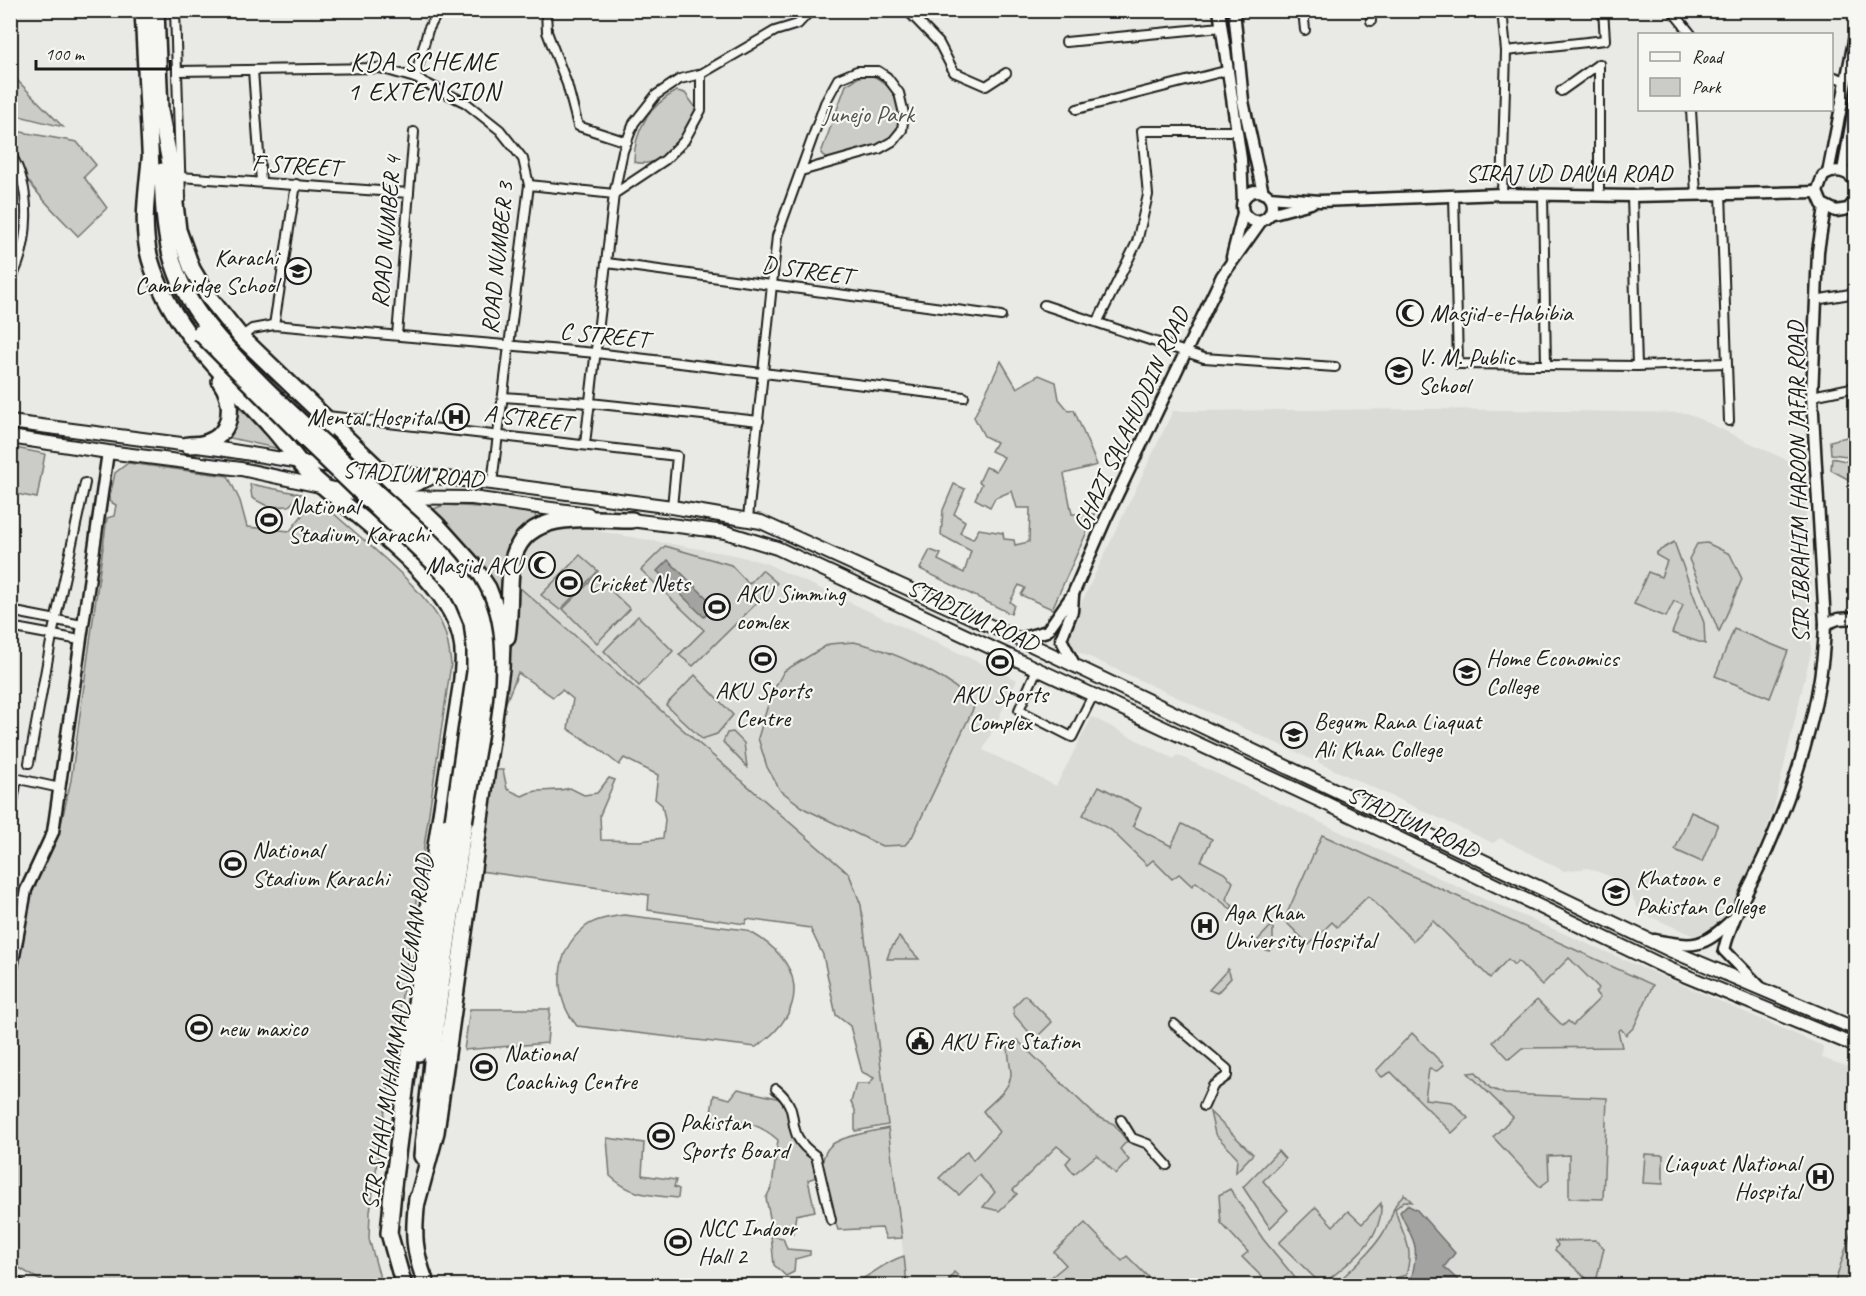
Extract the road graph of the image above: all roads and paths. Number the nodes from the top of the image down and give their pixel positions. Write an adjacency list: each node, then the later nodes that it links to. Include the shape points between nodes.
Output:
1 (143, 10): 39 (highway)
2 (156, 10): 33 (highway)
3 (175, 10): 24 (street)
4 (439, 10): 28 (street, via 428,30)
5 (546, 10): 37 (street, via 547,32 578,126)
6 (811, 10): 26 (street, via 798,24 775,31)
7 (907, 10): 25 (street, via 939,44 954,72 986,86)
8 (1219, 10): 16 (main road, GHAZI SALAHUDDIN ROAD)
9 (1234, 10): 54 (main road, via 1243,101)
10 (1303, 10): 17 (street)
11 (1370, 10): 15 (street)
12 (1502, 10): 21 (street)
13 (1603, 10): 21 (street, via 1605,40)
14 (1676, 10): 19 (street, via 1674,13)
15 (1371, 21)
16 (1221, 27): 20 (street); 23 (main road, GHAZI SALAHUDDIN ROAD)
17 (1305, 30)
18 (1856, 31): 29 (main road)
19 (1690, 33)
20 (1066, 42)
21 (1506, 51): 53 (street)
22 (253, 70): 24 (street, ROAD NUMBER 3); 28 (street, ROAD NUMBER 3, via 380,68); 44 (street)
23 (1229, 70): 32 (street); 35 (main road, GHAZI SALAHUDDIN ROAD)
24 (178, 71): 43 (street)
25 (1006, 73)
26 (700, 74): 37 (street, via 680,80 656,95 634,123); 52 (street, via 701,110 684,141 665,160)
27 (1833, 76): 29 (street)
28 (415, 78): 47 (street, ROAD NUMBER 3, via 466,103 500,130 523,159)
29 (1846, 81): 42 (main road)
30 (1561, 91): 57 (street, via 1599,64)
31 (1856, 98): 41 (main road)
32 (1077, 109)
33 (160, 111): 66 (highway, via 178,230); 75 (highway, via 164,228 171,259)
34 (1691, 111): 50 (street)
35 (1237, 131): 61 (main road, GHAZI SALAHUDDIN ROAD); 73 (street, via 1142,131 1148,195 1137,242)
36 (414, 132): 49 (street, ROAD NUMBER 4)
37 (627, 142): 52 (street)
38 (10, 153): 67 (street, via 19,166 26,225 22,252)
39 (150, 160): 75 (highway, via 155,227 168,281); 79 (highway, via 145,228 150,257 168,302)
40 (801, 171): 40 (street, via 825,103 838,79 857,71 878,71 887,77 899,93 904,114 902,130 893,141); 68 (street, via 777,236)
41 (1843, 171): 42 (main road); 46 (main road)
42 (1828, 173): 48 (main road)
43 (180, 177): 44 (street, F STREET); 66 (street, via 182,220)
44 (261, 182): 45 (street, F STREET)
45 (296, 184): 49 (street, F STREET); 74 (street)
46 (1856, 184)
47 (529, 185): 52 (street); 78 (street, ROAD NUMBER 3)
48 (1817, 192): 51 (main road, SIRAJ UD DAULA ROAD); 62 (main road)
49 (408, 193): 76 (street, ROAD NUMBER 4)
50 (1696, 193): 51 (main road, SIRAJ UD DAULA ROAD); 58 (main road, SIRAJ UD DAULA ROAD)
51 (1721, 193): 82 (street)
52 (614, 194): 64 (street)
53 (1502, 194): 55 (main road, SIRAJ UD DAULA ROAD); 56 (main road, SIRAJ UD DAULA ROAD)
54 (1266, 195): 59 (main road, SIRAJ UD DAULA ROAD); 61 (main road, via 1251,193); 63 (main road, via 1272,204)
55 (1454, 195): 59 (main road, SIRAJ UD DAULA ROAD); 83 (street, via 1458,364)
56 (1543, 196): 57 (main road, SIRAJ UD DAULA ROAD); 83 (street)
57 (1599, 196): 58 (main road, SIRAJ UD DAULA ROAD)
58 (1632, 196): 84 (street)
59 (1320, 201): 63 (main road, SIRAJ UD DAULA ROAD)
60 (1854, 203): 62 (main road, via 1842,211)
61 (1243, 207): 63 (main road, via 1248,219); 65 (main road, GHAZI SALAHUDDIN ROAD)
62 (1825, 207): 70 (main road, SIR IBRAHIM HAROON JAFAR ROAD)
63 (1265, 217): 65 (main road, GHAZI SALAHUDDIN ROAD)
64 (607, 263): 68 (street, D STREET); 81 (street)
65 (1230, 263): 80 (main road, GHAZI SALAHUDDIN ROAD)
66 (192, 269): 77 (highway)
67 (10, 281)
68 (773, 285): 72 (street, D STREET); 86 (street)
69 (1856, 293): 70 (street)
70 (1815, 300): 88 (main road, SIR IBRAHIM HAROON JAFAR ROAD)
71 (1044, 305): 73 (street)
72 (1001, 316)
73 (1098, 321): 80 (street)
74 (274, 325): 76 (street, C STREET); 77 (street, C STREET, via 252,329)
75 (204, 329): 131 (highway, bridge, via 443,556 475,598 483,622 487,675)
76 (397, 335): 78 (street, C STREET)
77 (241, 337): 92 (highway)
78 (508, 345): 81 (street, C STREET); 89 (street, ROAD NUMBER 3)
79 (198, 349): 99 (highway, via 231,402 228,420 220,434 208,442); 101 (highway)
80 (1185, 352): 85 (street, via 1204,358); 113 (main road, GHAZI SALAHUDDIN ROAD)
81 (596, 353): 86 (street, C STREET); 91 (street)
82 (1726, 363): 84 (street); 94 (street)
83 (1546, 365): 84 (street)
84 (1637, 366)
85 (1335, 367)
86 (764, 372): 90 (street, C STREET); 93 (street)
87 (1856, 387): 88 (street)
88 (1812, 396): 117 (main road, SIR IBRAHIM HAROON JAFAR ROAD)
89 (503, 397): 91 (street); 96 (street, ROAD NUMBER 3)
90 (964, 397)
91 (590, 403): 93 (street); 98 (street)
92 (320, 411): 96 (street, A STREET); 101 (main road, via 326,437 324,448); 102 (highway)
93 (759, 421): 110 (street)
94 (1729, 421)
95 (10, 422): 99 (main road, STADIUM ROAD)
96 (497, 434): 98 (street, A STREET); 106 (street, ROAD NUMBER 3)
97 (10, 436): 100 (main road, STADIUM ROAD)
98 (585, 444): 109 (street, A STREET, via 677,456)
99 (188, 446): 101 (main road, STADIUM ROAD)
100 (108, 453): 103 (main road, STADIUM ROAD); 118 (main road)
101 (306, 465): 102 (main road, STADIUM ROAD); 103 (main road); 107 (highway)
102 (381, 472): 104 (main road, STADIUM ROAD); 108 (highway)
103 (279, 475): 107 (main road, STADIUM ROAD)
104 (435, 477): 106 (main road, STADIUM ROAD); 108 (main road)
105 (85, 483): 116 (street)
106 (492, 483): 109 (main road, STADIUM ROAD)
107 (326, 489): 108 (main road, STADIUM ROAD, via 371,497); 112 (highway)
108 (399, 495): 111 (main road, STADIUM ROAD, via 472,498); 112 (main road, via 384,507 383,520 389,532 424,567); 123 (highway, via 472,564 488,588 498,614)
109 (672, 507): 110 (main road, STADIUM ROAD)
110 (748, 518): 121 (main road, STADIUM ROAD, via 778,528)
111 (632, 520): 123 (highway, via 558,519 528,533 512,562 508,635); 125 (main road, STADIUM ROAD, via 757,540)
112 (437, 590): 145 (highway, via 453,614 464,663 415,1003)
113 (1073, 594): 121 (main road, GHAZI SALAHUDDIN ROAD, via 1047,631); 124 (main road, GHAZI SALAHUDDIN ROAD, via 1072,611 1060,639)
114 (10, 611): 116 (street)
115 (1856, 618): 117 (main road)
116 (55, 621): 118 (street); 120 (street)
117 (1825, 624): 134 (main road, SIR IBRAHIM HAROON JAFAR ROAD, via 1824,651 1803,756 1767,850)
118 (82, 625): 122 (main road)
119 (10, 627): 120 (street)
120 (52, 636): 122 (street); 127 (street)
121 (1019, 639): 124 (main road, STADIUM ROAD)
122 (80, 640): 129 (main road)
123 (501, 664): 146 (highway, via 436,1132)
124 (1075, 667): 132 (main road, STADIUM ROAD)
125 (1037, 669): 126 (main road, STADIUM ROAD); 126 (street, via 1019,710 1072,737)
126 (1093, 695): 133 (main road, STADIUM ROAD)
127 (29, 763)
128 (14, 781): 129 (street); 130 (street)
129 (60, 788): 136 (main road, via 53,832 26,890)
130 (10, 819)
131 (459, 821): 145 (highway, SIR SHAH MUHAMMAD SULEMAN ROAD); 146 (highway, SIR SHAH MUHAMMAD SULEMAN ROAD)
132 (1502, 869): 133 (main road); 135 (main road, STADIUM ROAD)
133 (1494, 883): 140 (main road, STADIUM ROAD, via 1669,969)
134 (1732, 920): 135 (main road, via 1714,937 1695,946); 137 (main road, via 1724,950)
135 (1648, 940): 137 (main road, STADIUM ROAD)
136 (10, 978)
137 (1767, 993): 139 (main road, STADIUM ROAD)
138 (1174, 1024): 142 (street, via 1227,1069 1227,1076 1213,1086)
139 (1856, 1029)
140 (1856, 1046)
141 (776, 1089): 147 (street, via 788,1098 794,1132 801,1146 816,1156)
142 (1204, 1106)
143 (1121, 1120): 144 (street, via 1132,1138 1151,1148)
144 (1167, 1165)
145 (392, 1202): 150 (highway, SIR SHAH MUHAMMAD SULEMAN ROAD, via 389,1233)
146 (416, 1206): 151 (highway, SIR SHAH MUHAMMAD SULEMAN ROAD, via 413,1234)
147 (831, 1220)
148 (10, 1280): 149 (main road)
149 (21, 1286)
150 (404, 1286)
151 (427, 1286)

